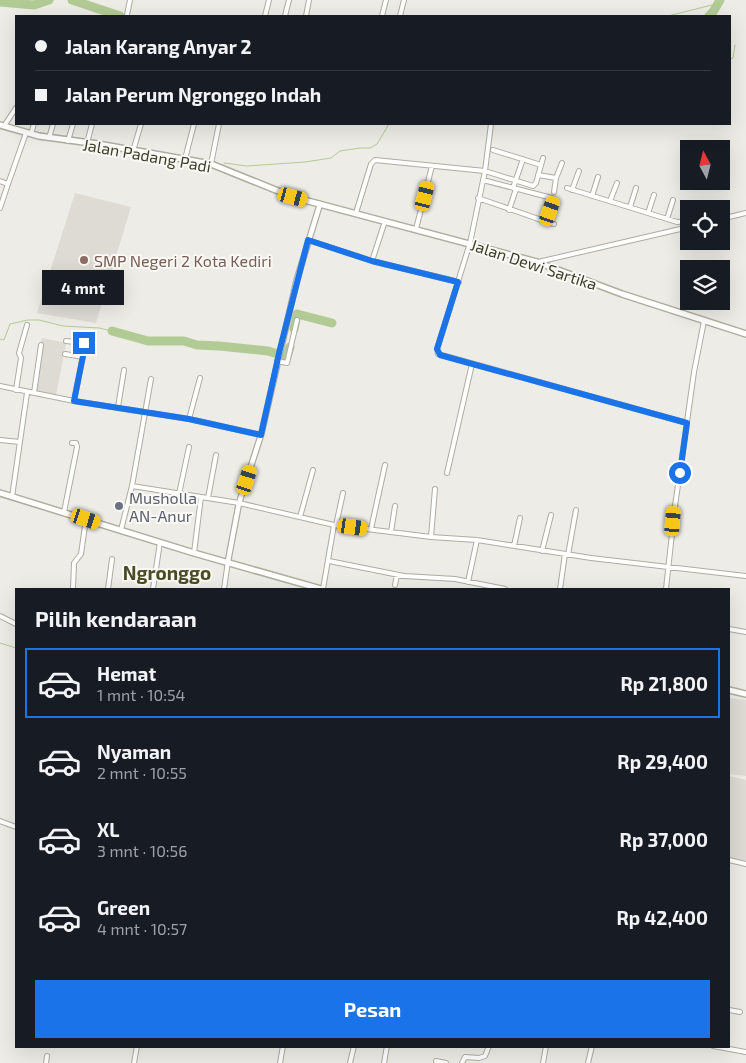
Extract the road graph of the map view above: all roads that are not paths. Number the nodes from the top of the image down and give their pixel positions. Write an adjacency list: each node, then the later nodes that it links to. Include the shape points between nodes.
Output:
1 (130, 0): 7 (street)
2 (269, 0): 8 (street)
3 (289, 0): 9 (street)
4 (309, 0): 10 (street)
5 (386, 0): 11 (street)
6 (404, 0): 12 (street)
7 (127, 14)
8 (265, 15)
9 (285, 15)
10 (306, 15)
11 (382, 15)
12 (400, 15)
13 (15, 109): 14 (street)
14 (2, 125): 23 (main road, Jalan Padang Padi)
15 (33, 125): 23 (street)
16 (53, 125): 24 (street)
17 (73, 125): 25 (street)
18 (92, 125): 26 (street)
19 (141, 125): 28 (street)
20 (194, 125): 30 (street)
21 (218, 125): 32 (street)
22 (491, 125): 37 (street)
23 (28, 133): 24 (main road, Jalan Padang Padi); 45 (street)
24 (49, 138): 25 (main road, Jalan Padang Padi)
25 (68, 141): 26 (main road, Jalan Padang Padi)
26 (87, 143): 28 (main road, Jalan Padang Padi)
27 (493, 150): 31 (street)
28 (133, 151): 30 (main road, Jalan Padang Padi)
29 (543, 158): 34 (street)
30 (185, 159): 32 (main road, Jalan Padang Padi)
31 (523, 159): 34 (street); 42 (street)
32 (211, 164): 56 (main road, Jalan Padang Padi)
33 (562, 164): 40 (street)
34 (541, 165): 38 (street)
35 (432, 166): 37 (street); 60 (street, via 375,160); 69 (street)
36 (579, 171): 49 (street)
37 (485, 172): 41 (street); 42 (street)
38 (538, 175): 40 (street); 42 (street, via 533,186)
39 (598, 177): 52 (street)
40 (556, 178): 50 (street)
41 (483, 180): 46 (street); 53 (street)
42 (516, 180): 46 (street)
43 (0, 181): 45 (street)
44 (617, 183): 55 (street)
45 (8, 184): 58 (street)
46 (514, 188): 59 (street); 66 (street, via 553,199)
47 (566, 188): 49 (street)
48 (636, 188): 57 (street)
49 (572, 190): 52 (street)
50 (554, 192)
51 (654, 195): 61 (street)
52 (592, 196): 55 (street)
53 (478, 198): 59 (street); 72 (street)
54 (673, 200): 64 (street)
55 (610, 202): 57 (street)
56 (320, 204): 60 (main road, Jalan Dewi Sartika); 71 (street)
57 (630, 207): 61 (street)
58 (0, 208)
59 (509, 210): 66 (street)
60 (356, 213): 65 (main road, Jalan Dewi Sartika)
61 (648, 213): 64 (street)
62 (746, 213): 63 (street)
63 (730, 217)
64 (667, 219): 67 (street)
65 (385, 221): 69 (main road, Jalan Dewi Sartika); 73 (street)
66 (547, 222): 68 (street)
67 (680, 222)
68 (554, 224)
69 (416, 228): 72 (main road, Jalan Dewi Sartika)
70 (680, 229): 74 (street)
71 (308, 240): 73 (street); 84 (street)
72 (470, 243): 74 (main road, Jalan Dewi Sartika); 75 (street)
73 (372, 261): 75 (street)
74 (537, 262): 77 (main road, Jalan Dewi Sartika)
75 (458, 282): 85 (street, via 437,351 442,356)
76 (297, 320): 84 (street, via 287,363)
77 (704, 321): 79 (main road, Jalan Dewi Sartika); 97 (street)
78 (27, 325): 90 (street, via 19,353)
79 (746, 334)
80 (66, 341): 83 (street, via 85,343)
81 (41, 345): 92 (street)
82 (65, 354): 83 (street)
83 (83, 357): 93 (street)
84 (277, 360): 98 (street)
85 (472, 364): 97 (street); 106 (street)
86 (124, 370): 94 (street)
87 (200, 378): 96 (street)
88 (151, 379): 95 (street)
89 (0, 386): 90 (street)
90 (16, 390): 91 (street)
91 (27, 393): 92 (street); 100 (street)
92 (34, 393): 93 (street)
93 (74, 401): 94 (street)
94 (118, 407): 95 (street)
95 (145, 412): 96 (street); 107 (street)
96 (189, 419): 98 (street)
97 (687, 423): 137 (street, via 674,506)
98 (261, 435): 115 (street)
99 (0, 440): 100 (street)
100 (20, 442): 112 (street)
101 (72, 443): 118 (street, via 77,447)
102 (189, 447): 111 (street)
103 (216, 455): 114 (street)
104 (385, 465): 125 (street)
105 (313, 470): 120 (street)
106 (447, 473)
107 (132, 486): 111 (street); 124 (street)
108 (435, 489): 127 (street)
109 (343, 492): 123 (street)
110 (0, 493): 112 (main road)
111 (179, 494): 113 (street)
112 (12, 497): 118 (main road)
113 (201, 497): 114 (street); 132 (street)
114 (208, 498): 115 (street)
115 (239, 504): 120 (street); 136 (street)
116 (395, 506): 126 (street)
117 (576, 510): 133 (street)
118 (64, 512): 122 (main road)
119 (551, 515): 131 (street)
120 (300, 517): 123 (street)
121 (520, 518): 130 (street)
122 (86, 519): 124 (main road); 142 (street, via 81,554 74,563)
123 (335, 525): 125 (street); 135 (street)
124 (122, 530): 129 (main road)
125 (371, 530): 126 (street)
126 (390, 532): 127 (street)
127 (431, 537): 128 (street)
128 (477, 540): 130 (street); 140 (street)
129 (160, 542): 132 (main road); 144 (street)
130 (514, 546): 131 (street)
131 (542, 551): 133 (street)
132 (194, 553): 136 (main road)
133 (566, 554): 137 (street); 149 (street)
134 (112, 559): 143 (street)
135 (329, 561): 138 (street); 147 (street)
136 (228, 562): 145 (street); 146 (main road)
137 (669, 567): 139 (street); 150 (street)
138 (397, 574): 140 (street); 141 (street)
139 (746, 576)
140 (468, 582): 148 (street)
141 (395, 585)
142 (73, 588)
143 (108, 588)
144 (153, 588)
145 (224, 588)
146 (319, 588)
147 (322, 588)
148 (500, 588)
149 (560, 588)
150 (666, 588)
151 (0, 616): 152 (street)
152 (15, 624)
153 (730, 629): 154 (street)
154 (746, 632)
155 (730, 690): 156 (main road)
156 (746, 694)
157 (0, 821): 158 (street)
158 (15, 826)
159 (730, 860): 160 (street)
160 (746, 864)
161 (730, 1010): 162 (street)
162 (740, 1012)
163 (137, 1048): 175 (street)
164 (283, 1048): 176 (street)
165 (354, 1048): 177 (street)
166 (387, 1048): 178 (street)
167 (489, 1048): 180 (street, via 485,1056 465,1057)
168 (546, 1048): 181 (street)
169 (592, 1048): 182 (street)
170 (724, 1048): 171 (street)
171 (746, 1052)
172 (47, 1056): 174 (street)
173 (436, 1061): 179 (street)
174 (46, 1063)
175 (134, 1063)
176 (280, 1063)
177 (350, 1063)
178 (384, 1063)
179 (446, 1063)
180 (462, 1063)
181 (543, 1063)
182 (588, 1063)

